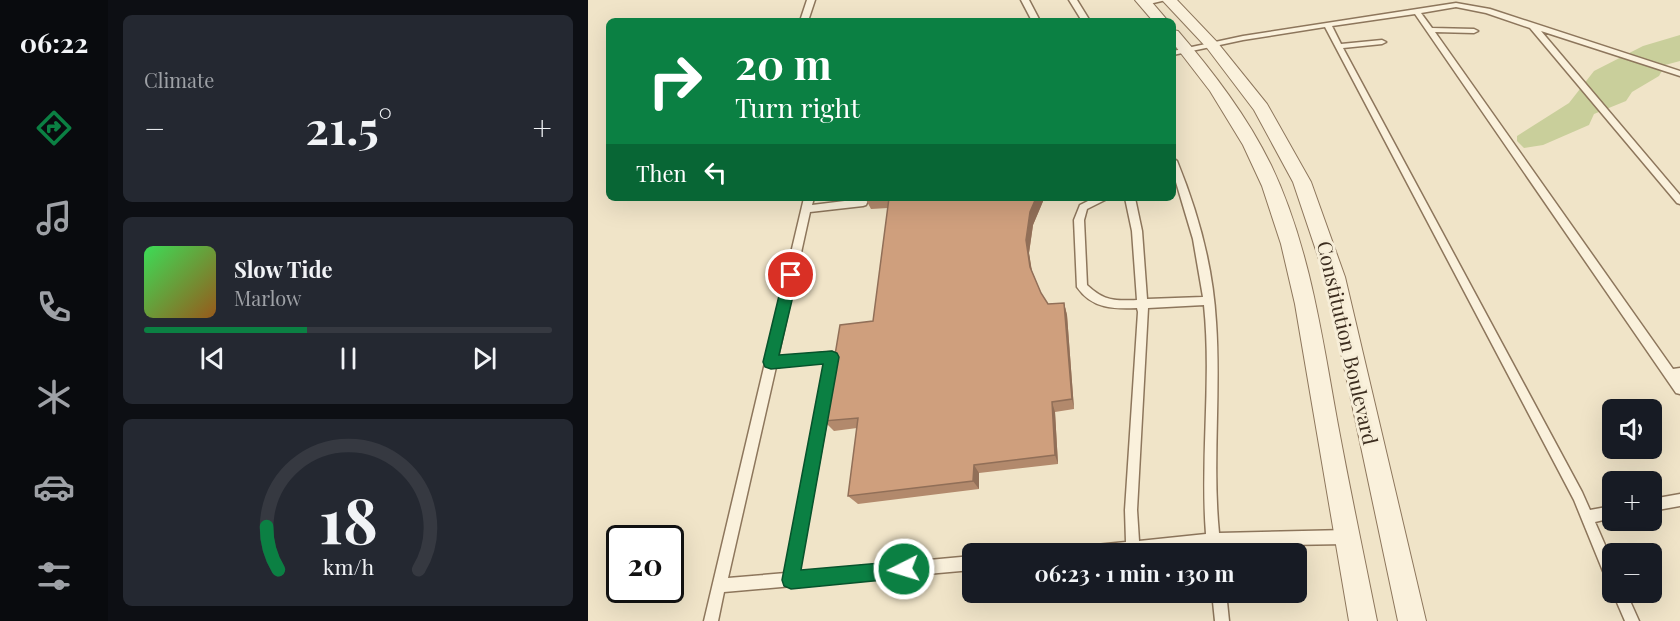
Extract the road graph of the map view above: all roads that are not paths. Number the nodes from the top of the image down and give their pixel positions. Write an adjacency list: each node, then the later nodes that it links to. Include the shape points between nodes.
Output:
1 (811, 0): 8 (lane)
2 (1025, 0): 9 (lane)
3 (1073, 0): 10 (lane)
4 (1162, 0): 6 (lane)
5 (1169, 0): 17 (street, Constitution Boulevard)
6 (1144, 2): 11 (street)
7 (1416, 10): 12 (lane); 13 (lane, via 1464,5); 14 (lane)
8 (805, 18)
9 (1034, 18)
10 (1084, 18)
11 (1158, 18)
12 (1327, 24): 17 (lane); 19 (lane)
13 (1533, 26): 20 (lane); 25 (lane)
14 (1430, 30): 15 (lane); 30 (lane)
15 (1474, 30)
16 (1382, 42): 19 (lane)
17 (1212, 45): 18 (lane); 49 (street, Constitution Boulevard, via 1282,142 1324,240 1346,321)
18 (1177, 46): 36 (street, Constitution Boulevard, via 1243,127 1272,186 1291,243 1309,321)
19 (1339, 46): 35 (lane)
20 (1680, 74)
21 (1177, 187): 27 (lane, via 1202,253)
22 (863, 201): 26 (lane)
23 (1096, 201): 28 (lane, via 1083,207 1079,220 1082,288 1112,305)
24 (1131, 201): 28 (lane)
25 (1680, 201)
26 (808, 203): 29 (lane)
27 (1208, 302): 28 (lane); 38 (lane)
28 (1143, 303): 37 (lane, via 1131,510)
29 (771, 362): 42 (lane, via 832,357); 43 (lane)
30 (1675, 373): 31 (lane)
31 (1680, 389)
32 (1680, 500): 33 (lane)
33 (1662, 503)
34 (1602, 514): 35 (lane)
35 (1587, 517): 40 (lane)
36 (1347, 537): 39 (lane); 48 (street, Constitution Boulevard)
37 (1133, 543)
38 (1214, 543)
39 (1267, 543)
40 (1602, 552)
41 (962, 564): 42 (lane)
42 (791, 580): 43 (lane)
43 (719, 586): 46 (lane)
44 (1220, 603): 47 (lane)
45 (1624, 603): 50 (lane)
46 (711, 621)
47 (1222, 621)
48 (1364, 621)
49 (1412, 621)
50 (1632, 621)

